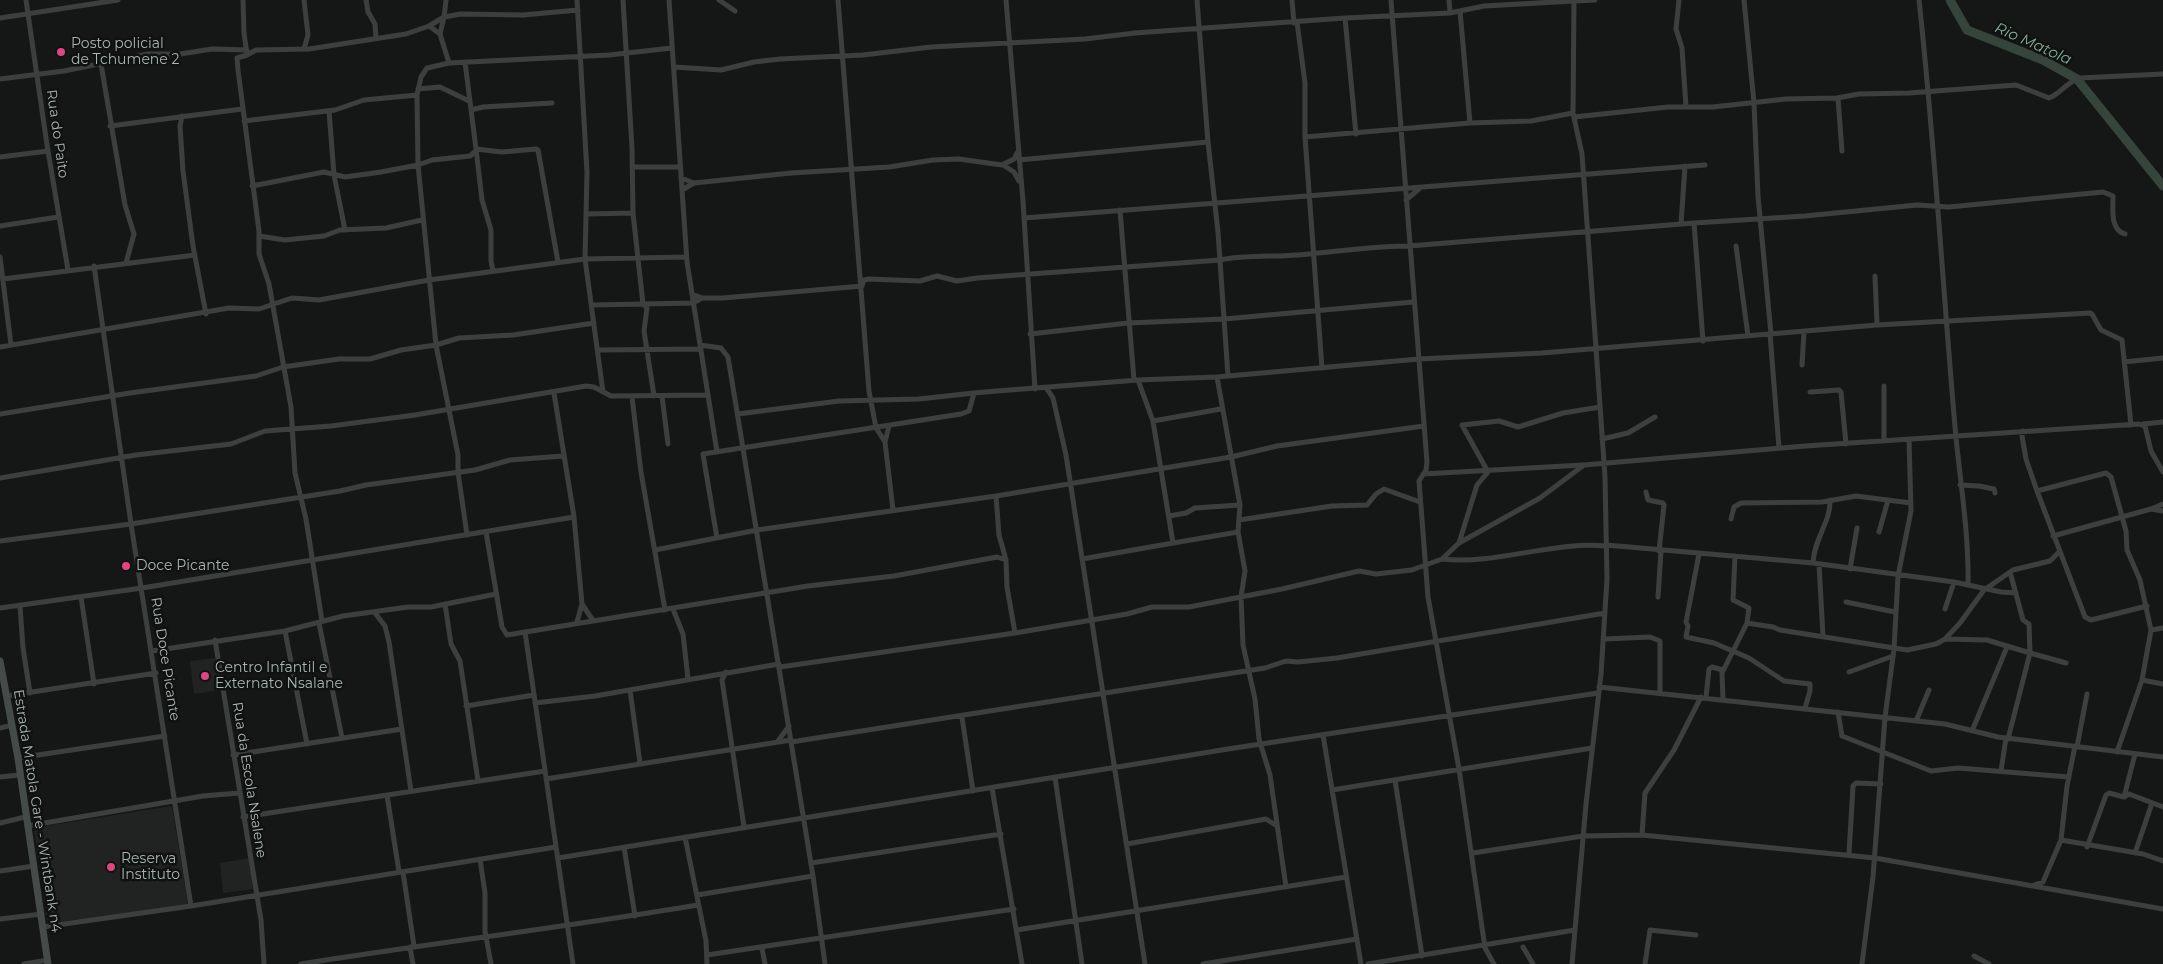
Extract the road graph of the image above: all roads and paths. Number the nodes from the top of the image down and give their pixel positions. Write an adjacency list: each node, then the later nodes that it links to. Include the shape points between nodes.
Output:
1 (26, 0): 27 (street, Rua do Paito)
2 (118, 0): 27 (street)
3 (243, 0): 41 (street)
4 (304, 0): 40 (street, via 308,35)
5 (366, 0): 37 (street, via 375,24)
6 (446, 0): 30 (street)
7 (577, 0): 24 (street)
8 (623, 0): 43 (street)
9 (669, 0): 39 (street)
10 (719, 0): 25 (street)
11 (838, 0): 44 (street)
12 (1006, 0): 38 (street)
13 (1197, 0): 35 (street)
14 (1292, 0): 33 (street)
15 (1391, 0): 29 (street)
16 (1449, 0): 28 (street)
17 (1497, 0): 23 (street)
18 (1595, 0): 22 (street)
19 (1679, 0): 59 (street, via 1676,29 1682,48)
20 (1744, 0): 58 (street)
21 (1919, 0): 53 (street)
22 (1574, 2): 23 (street); 65 (street)
23 (1498, 6): 26 (street)
24 (578, 10): 30 (street); 45 (street)
25 (735, 11)
26 (1460, 11): 28 (street); 67 (street)
27 (28, 13): 31 (street); 50 (street, Rua do Paito)
28 (1450, 13): 29 (street)
29 (1392, 15): 32 (street); 70 (street)
30 (444, 17): 34 (street); 36 (street)
31 (0, 18)
32 (1344, 18): 33 (street); 71 (street)
33 (1296, 22): 35 (street); 72 (street, via 1305,83)
34 (429, 26): 36 (street); 37 (street, via 406,34)
35 (1200, 30): 38 (street); 73 (street)
36 (440, 34): 47 (street)
37 (376, 38): 40 (street)
38 (1010, 44): 44 (street); 76 (street)
39 (672, 48): 43 (street); 49 (street)
40 (304, 49): 42 (street)
41 (247, 50): 42 (street); 42 (street); 48 (street, via 148,54); 60 (street, via 237,58)
42 (256, 50)
43 (626, 54): 45 (street); 86 (street)
44 (843, 55): 49 (street, via 767,60 721,70); 88 (street)
45 (581, 56): 46 (street); 104 (street, via 586,127)
46 (465, 62): 47 (street); 56 (street)
47 (448, 63): 54 (street, via 427,68)
48 (100, 64): 50 (street); 68 (street)
49 (674, 67): 87 (street)
50 (38, 74): 52 (street); 74 (street, Rua do Paito)
51 (2163, 74): 53 (street, via 2077,79 2049,98 2016,85)
52 (0, 79)
53 (1929, 91): 55 (street); 101 (street)
54 (418, 92): 56 (street, via 440,87); 62 (street, via 364,100); 82 (street)
55 (1838, 98): 58 (street); 77 (street)
56 (469, 101): 61 (street)
57 (552, 103): 61 (street)
58 (1754, 103): 59 (street); 107 (street)
59 (1686, 107): 65 (street)
60 (242, 109): 63 (street); 66 (street)
61 (470, 110): 75 (street)
62 (328, 111): 66 (street); 89 (street)
63 (182, 116): 64 (street); 69 (street)
64 (174, 117): 68 (street); 69 (street)
65 (1574, 117): 67 (street); 90 (street)
66 (244, 121): 94 (street)
67 (1470, 123): 70 (street)
68 (110, 126): 128 (street, via 134,234)
69 (180, 126): 120 (street)
70 (1400, 130): 71 (street); 95 (street)
71 (1356, 134): 72 (street)
72 (1305, 137): 98 (street)
73 (1208, 142): 80 (street); 100 (street)
74 (48, 151): 79 (street); 105 (street, Rua do Paito)
75 (476, 151): 78 (street); 81 (street); 127 (street, via 538,150)
76 (1018, 151): 80 (street); 83 (street, via 1014,159)
77 (1842, 151)
78 (470, 156): 81 (street); 82 (street, via 432,160)
79 (0, 157)
80 (1019, 160): 93 (street)
81 (478, 161): 132 (street, via 482,200 491,230)
82 (418, 165): 89 (street, via 345,177); 108 (street)
83 (1002, 165): 88 (street, via 953,159); 93 (street, via 1014,172)
84 (1705, 165): 85 (street)
85 (1685, 166): 90 (street); 110 (street)
86 (633, 167): 87 (street); 103 (street)
87 (680, 167): 91 (street)
88 (850, 169): 92 (street); 137 (street)
89 (334, 175): 94 (street, via 324,172); 112 (street)
90 (1583, 175): 96 (street); 113 (street)
91 (681, 178): 92 (street); 97 (street)
92 (694, 183): 97 (street)
93 (1021, 185): 106 (street)
94 (252, 186): 115 (street)
95 (1405, 187): 96 (street); 98 (street); 99 (street)
96 (1420, 188): 99 (street)
97 (682, 190): 122 (street)
98 (1309, 197): 100 (street); 119 (street)
99 (1406, 200): 116 (street)
100 (1215, 205): 102 (street); 126 (street)
101 (1938, 205): 107 (street); 114 (street, via 1949,207 2108,192 2113,196 2115,226); 149 (street)
102 (1120, 210): 106 (street); 130 (street)
103 (633, 213): 104 (street); 124 (street)
104 (586, 214): 118 (street)
105 (58, 216): 111 (street); 131 (street, Rua do Paito)
106 (1024, 218): 133 (street)
107 (1761, 219): 109 (street); 155 (street)
108 (422, 220): 112 (street, via 386,228); 136 (street)
109 (1694, 223): 110 (street); 157 (street)
110 (1682, 224): 113 (street)
111 (0, 226)
112 (345, 230): 115 (street, via 324,236 281,240)
113 (1586, 233): 116 (street); 163 (street)
114 (2124, 234)
115 (259, 236): 144 (street, via 259,254)
116 (1409, 246): 119 (street); 140 (street)
117 (1736, 246): 156 (street)
118 (585, 247): 123 (street); 125 (street)
119 (1313, 254): 126 (street); 145 (street)
120 (195, 255): 128 (street); 146 (street)
121 (0, 257): 135 (street)
122 (686, 258): 124 (street); 138 (street)
123 (586, 259): 124 (street); 125 (street); 142 (street)
124 (638, 259): 143 (street)
125 (573, 260): 127 (street)
126 (1220, 260): 130 (street); 147 (street)
127 (558, 262): 132 (street)
128 (126, 263): 129 (street)
129 (94, 266): 131 (street); 152 (street, Rua Doce Picante)
130 (1124, 269): 133 (street); 150 (street)
131 (68, 270): 135 (street)
132 (493, 271): 136 (street)
133 (1027, 275): 137 (street, via 962,281 937,276 920,281 869,278); 154 (street)
134 (1876, 276): 151 (street)
135 (3, 280): 158 (street)
136 (429, 280): 144 (street, via 319,300 292,298); 159 (street)
137 (862, 286): 139 (street); 188 (street)
138 (692, 294): 139 (street); 141 (street)
139 (702, 298): 141 (street)
140 (1413, 302): 145 (street); 166 (street)
141 (693, 303): 143 (street); 161 (street)
142 (592, 304): 143 (street); 148 (street)
143 (643, 304): 162 (street, via 647,308 644,331)
144 (273, 305): 146 (street, via 259,309 229,308); 169 (street)
145 (1317, 312): 147 (street); 170 (street)
146 (206, 314): 152 (street)
147 (1224, 319): 150 (street); 171 (street)
148 (594, 322): 159 (street, via 513,336 459,338); 164 (street)
149 (1947, 322): 151 (street); 167 (street, via 2090,313 2101,330 2122,340); 206 (street)
150 (1128, 323): 154 (street); 173 (street)
151 (1877, 325): 153 (street)
152 (102, 330): 158 (street); 183 (street, Rua Doce Picante)
153 (1804, 332): 155 (street); 168 (street)
154 (1030, 334): 176 (street)
155 (1771, 334): 156 (street); 214 (street)
156 (1748, 336): 157 (street)
157 (1703, 341): 163 (street)
158 (11, 345): 160 (street)
159 (436, 345): 169 (street, via 370,359 339,359); 191 (street)
160 (0, 347)
161 (700, 347): 162 (street); 182 (street); 189 (street, via 721,348 727,354)
162 (647, 349): 164 (street); 184 (street)
163 (1595, 349): 166 (street); 190 (street)
164 (599, 350): 179 (street)
165 (2163, 358): 167 (street)
166 (1419, 359): 170 (street); 202 (street)
167 (2124, 362): 200 (street)
168 (1802, 364)
169 (283, 367): 183 (street, via 256,376); 204 (street)
170 (1322, 368): 171 (street)
171 (1228, 376): 172 (street)
172 (1217, 377): 173 (street); 192 (street)
173 (1136, 380): 175 (street); 197 (street)
174 (1884, 386): 209 (street)
175 (1062, 388): 177 (street); 187 (street)
176 (1035, 389): 177 (street); 181 (street)
177 (1047, 389): 187 (street)
178 (554, 392): 179 (street, via 590,386); 191 (street); 216 (street)
179 (603, 392): 186 (street, via 611,396)
180 (1810, 392): 212 (street, via 1841,392)
181 (974, 393): 188 (street); 201 (street, via 971,408 966,413)
182 (708, 395): 185 (street); 215 (street)
183 (114, 396): 194 (street); 218 (street, Rua Doce Picante)
184 (654, 396): 185 (street); 186 (street)
185 (662, 396): 211 (street)
186 (632, 397): 261 (street)
187 (1053, 398): 227 (street)
188 (871, 401): 193 (street, via 839,401); 203 (street)
189 (737, 405): 193 (street); 195 (street)
190 (1600, 407): 207 (street); 222 (street, via 1563,413 1518,427 1499,421 1462,425)
191 (447, 408): 204 (street); 223 (street, via 458,455)
192 (1221, 409): 197 (street); 217 (street)
193 (747, 412): 195 (street)
194 (0, 414)
195 (738, 414): 213 (street)
196 (1655, 417): 207 (street, via 1628,433)
197 (1152, 421): 221 (street)
198 (2163, 422): 199 (street)
199 (2143, 424): 200 (street); 224 (street, via 2154,459)
200 (2131, 425): 205 (street)
201 (889, 426): 203 (street); 210 (street)
202 (1424, 426): 217 (street, via 1277,446); 225 (street, via 1427,462)
203 (876, 428): 210 (street); 213 (street)
204 (292, 430): 218 (street, via 265,431 232,444 136,455); 232 (street, via 295,473)
205 (2022, 434): 206 (street); 229 (street, via 2026,460)
206 (1956, 437): 208 (street); 228 (street)
207 (1602, 439): 220 (street)
208 (1909, 439): 209 (street); 237 (street)
209 (1884, 441): 212 (street)
210 (884, 442): 241 (street)
211 (668, 444)
212 (1846, 444): 214 (street)
213 (744, 448): 215 (street); 250 (street)
214 (1778, 448): 220 (street)
215 (717, 452): 256 (street, via 702,456)
216 (564, 456): 223 (street, via 510,460); 245 (street)
217 (1231, 456): 221 (street); 239 (street)
218 (121, 460): 226 (street); 248 (street, Rua Doce Picante)
219 (1584, 464): 220 (street); 222 (street); 259 (street, via 1540,498)
220 (1604, 464): 260 (street)
221 (1161, 468): 227 (street); 243 (street)
222 (1488, 470): 225 (street); 259 (street, via 1477,486)
223 (458, 472): 232 (street); 254 (street)
224 (2163, 472)
225 (1423, 474): 236 (street, via 1419,479)
226 (0, 478)
227 (1070, 482): 233 (street); 268 (street)
228 (1960, 485): 231 (street, via 1989,487); 278 (street, via 1969,550)
229 (2037, 491): 244 (street, via 2107,473); 255 (street)
230 (1646, 492): 263 (street, via 1648,500 1664,505)
231 (1995, 493)
232 (301, 496): 248 (street); 271 (street)
233 (996, 496): 241 (street); 262 (street, via 999,535)
234 (1830, 500): 235 (street, via 1856,496); 246 (street, via 1736,504); 272 (street, via 1828,517 1814,548)
235 (1888, 500): 237 (street); 253 (street)
236 (1420, 502): 247 (street, via 1384,490 1367,505 1332,506); 273 (street)
237 (1911, 503): 276 (street)
238 (2163, 504): 240 (street)
239 (1240, 505): 243 (street, via 1195,508); 247 (street)
240 (2150, 509): 242 (street); 244 (street)
241 (893, 510): 250 (street)
242 (2163, 511)
243 (1169, 516): 258 (street)
244 (2122, 516): 255 (street); 293 (street, via 2127,550 2140,580)
245 (574, 517): 251 (street); 291 (street)
246 (1731, 519)
247 (1239, 520): 252 (street)
248 (131, 524): 257 (street); 279 (street, Rua Doce Picante)
249 (1857, 528): 274 (street)
250 (757, 530): 256 (street); 282 (street)
251 (486, 532): 254 (street); 284 (street)
252 (1238, 532): 258 (street); 288 (street, via 1245,571)
253 (1879, 532)
254 (467, 535): 271 (street)
255 (2053, 536): 267 (street)
256 (717, 538): 261 (street)
257 (0, 541)
258 (1173, 543): 268 (street)
259 (1459, 543): 269 (street)
260 (1606, 546): 263 (street); 269 (street, via 1563,546 1462,561); 301 (street)
261 (655, 550): 297 (street)
262 (1004, 551): 266 (street); 270 (street)
263 (1660, 551): 264 (street); 287 (street)
264 (1699, 554): 265 (street); 321 (street, via 1686,637 1714,643)
265 (1735, 556): 272 (street); 307 (street, via 1733,600 1749,608)
266 (997, 558): 270 (street); 282 (street, via 894,576)
267 (2058, 558): 275 (street); 293 (street, via 2087,620)
268 (1082, 559): 303 (street)
269 (1442, 559): 273 (street)
270 (1006, 560): 312 (street)
271 (311, 561): 279 (street); 305 (street)
272 (1816, 563): 274 (street); 313 (street)
273 (1424, 566): 288 (street, via 1391,573 1359,571); 317 (street)
274 (1850, 569): 276 (street)
275 (2010, 572): 281 (street); 283 (street)
276 (1898, 576): 277 (street); 299 (street)
277 (1954, 582): 278 (street); 296 (street)
278 (1968, 585): 280 (street)
279 (142, 588): 286 (street); 320 (street, Rua Doce Picante)
280 (1977, 588): 281 (street); 285 (street)
281 (1989, 589): 283 (street); 285 (street)
282 (768, 592): 295 (street); 326 (street)
283 (2016, 593): 322 (street, via 2023,620 2029,624)
284 (496, 594): 290 (street); 311 (street, via 503,632 510,635)
285 (1981, 594): 314 (street)
286 (81, 596): 292 (street); 337 (street)
287 (1658, 596)
288 (1241, 597): 303 (street, via 1182,608 1152,607); 328 (street)
289 (1846, 602): 299 (street)
290 (445, 604): 298 (street); 353 (street, via 451,644 460,661)
291 (582, 604): 304 (street); 306 (street)
292 (20, 606): 294 (street); 343 (street)
293 (2146, 606): 309 (street)
294 (0, 608)
295 (673, 609): 297 (street); 333 (street, via 683,634)
296 (1945, 609)
297 (665, 610): 304 (street)
298 (382, 611): 300 (street); 302 (street)
299 (1895, 612): 319 (street)
300 (375, 613): 302 (street); 305 (street)
301 (1605, 613): 315 (street); 317 (street)
302 (381, 619): 363 (street, via 389,642)
303 (1092, 619): 312 (street); 345 (street)
304 (592, 620): 306 (street)
305 (320, 622): 310 (street); 367 (street)
306 (577, 622): 311 (street)
307 (1747, 622): 313 (street); 321 (street)
308 (2163, 628): 309 (street)
309 (2150, 630): 335 (street)
310 (285, 631): 316 (street); 371 (street)
311 (525, 632): 348 (street)
312 (1015, 633): 326 (street)
313 (1823, 636): 319 (street)
314 (1945, 638): 318 (street, via 1987,640); 319 (street, via 1916,649)
315 (1604, 639): 340 (street); 344 (street, via 1650,637 1660,641)
316 (215, 640): 320 (street); 379 (street, Rua da Escola Nsalene)
317 (1436, 642): 328 (street, via 1337,658 1286,661); 356 (street)
318 (2007, 647): 322 (street); 364 (street)
319 (1894, 649): 323 (street)
320 (152, 651): 331 (street, Rua Doce Picante)
321 (1734, 653): 327 (street); 354 (street, via 1749,658 1784,681 1810,684)
322 (2030, 653): 325 (street); 368 (street)
323 (1893, 656): 330 (street); 358 (street)
324 (0, 661): 336 (street, Estrada Matola Gare - Wintbank n4)
325 (2066, 663)
326 (779, 666): 329 (street); 361 (street)
327 (1723, 670): 341 (street); 349 (street, via 1709,668)
328 (1249, 671): 345 (street); 372 (street)
329 (726, 672): 332 (street); 334 (street)
330 (1849, 672)
331 (156, 673): 337 (street); 366 (street, Rua Doce Picante)
332 (714, 675): 333 (street); 334 (street)
333 (688, 679): 339 (street)
334 (722, 680): 374 (street)
335 (2142, 680): 338 (street); 377 (street)
336 (2, 681): 347 (street, Estrada Matola Gare - Wintbank n4)
337 (94, 684): 343 (street)
338 (2163, 684)
339 (630, 690): 352 (street); 382 (street)
340 (1598, 690): 344 (street); 356 (street); 375 (street)
341 (1722, 690): 350 (street); 351 (street)
342 (1929, 690): 359 (street)
343 (30, 693): 347 (street)
344 (1660, 693): 349 (street)
345 (1103, 694): 357 (street); 383 (street)
346 (2087, 694): 373 (street)
347 (6, 696): 360 (street, Estrada Matola Gare - Wintbank n4)
348 (534, 696): 352 (street); 353 (street)
349 (1703, 697): 350 (street); 415 (street, via 1674,750 1645,793)
350 (1715, 698): 351 (street)
351 (1723, 700): 354 (street)
352 (535, 703): 386 (street)
353 (466, 706): 393 (street)
354 (1805, 708): 355 (street)
355 (1835, 712): 358 (street); 376 (street, via 1840,712 1840,735)
356 (1449, 716): 365 (street); 384 (street)
357 (962, 717): 370 (street); 398 (street)
358 (1885, 717): 359 (street); 376 (street)
359 (1916, 721): 364 (street)
360 (12, 725): 362 (street); 380 (street, Estrada Matola Gare - Wintbank n4)
361 (788, 726): 369 (street); 370 (street)
362 (0, 728)
363 (402, 729): 367 (street); 397 (street)
364 (1972, 731): 368 (street)
365 (1322, 735): 372 (street); 396 (street)
366 (165, 736): 380 (street); 402 (street, Rua Doce Picante)
367 (342, 738): 371 (street)
368 (2007, 738): 373 (street); 385 (street)
369 (778, 741): 370 (street); 374 (street)
370 (791, 741): 408 (street)
371 (306, 744): 379 (street)
372 (1260, 745): 383 (street); 405 (street, via 1268,765)
373 (2076, 746): 377 (street); 390 (street)
374 (734, 748): 382 (street); 413 (street)
375 (1592, 748): 384 (street); 416 (street)
376 (1884, 751): 385 (street, via 1931,771 1958,768); 394 (street)
377 (2117, 752): 378 (street)
378 (2135, 754): 381 (street); 401 (street)
379 (233, 755): 399 (street, Rua da Escola Nsalene)
380 (18, 758): 387 (street, Estrada Matola Gare - Wintbank n4)
381 (2163, 758)
382 (640, 763): 391 (street)
383 (1116, 768): 389 (street); 419 (street)
384 (1459, 769): 392 (street); 423 (street)
385 (2001, 770): 390 (street)
386 (545, 771): 391 (street); 393 (street)
387 (19, 775): 388 (street); 407 (street, Estrada Matola Gare - Wintbank n4)
388 (0, 777)
389 (1055, 777): 395 (street); 448 (street)
390 (2069, 777): 418 (street)
391 (546, 779): 421 (street)
392 (1395, 780): 396 (street); 462 (street)
393 (478, 781): 397 (street)
394 (1881, 784): 425 (street, via 1856,783 1853,786); 427 (street)
395 (992, 788): 398 (street); 414 (street)
396 (1332, 790): 435 (street)
397 (411, 791): 400 (street)
398 (973, 791): 408 (street)
399 (239, 793): 402 (street); 406 (street, Rua da Escola Nsalene)
400 (387, 795): 406 (street); 433 (street)
401 (2124, 797): 403 (street, via 2129,794); 420 (street, via 2106,795)
402 (176, 801): 411 (street); 441 (street, Rua Doce Picante)
403 (2152, 803): 404 (street); 424 (street)
404 (2163, 807)
405 (1274, 808): 409 (street); 412 (street)
406 (243, 817): 438 (street, Rua da Escola Nsalene)
407 (25, 818): 410 (street); 411 (street, Estrada Matola Gare - Wintbank n4)
408 (803, 818): 413 (street); 430 (street)
409 (1266, 819): 412 (street); 419 (street)
410 (0, 823)
411 (27, 826): 431 (street, Estrada Matola Gare - Wintbank n4)
412 (1276, 826): 437 (street)
413 (744, 827): 417 (street)
414 (1001, 834): 430 (street); 442 (street)
415 (1642, 835): 416 (street); 425 (street)
416 (1583, 836): 423 (street); 452 (street)
417 (685, 837): 422 (street); 439 (street)
418 (2061, 840): 420 (street); 436 (street)
419 (1127, 844): 444 (street)
420 (2087, 846): 424 (street)
421 (556, 847): 426 (street); 428 (street)
422 (624, 847): 426 (street); 446 (street)
423 (1473, 853): 457 (street)
424 (2135, 853): 429 (street)
425 (1848, 854): 427 (street)
426 (558, 858): 450 (street)
427 (1875, 858): 436 (street, via 2032,886); 484 (street)
428 (480, 859): 433 (street); 455 (street, via 486,894)
429 (2163, 861)
430 (811, 863): 434 (street)
431 (34, 866): 432 (street); 445 (street, Estrada Matola Gare - Wintbank n4)
432 (0, 871)
433 (401, 872): 438 (street); 458 (street)
434 (813, 876): 439 (street); 454 (street)
435 (1346, 877): 437 (street); 456 (street)
436 (2043, 885): 443 (street)
437 (1286, 887): 444 (street)
438 (256, 895): 441 (street); 466 (street, Rua da Escola Nsalene, via 263,933)
439 (697, 895): 440 (street)
440 (698, 905): 446 (street); 461 (street)
441 (192, 906): 449 (street)
442 (1014, 909): 451 (street); 454 (street)
443 (2163, 909)
444 (1137, 912): 448 (street); 476 (street)
445 (42, 914): 447 (street); 449 (street, Estrada Matola Gare - Wintbank n4)
446 (635, 916): 450 (street)
447 (0, 919)
448 (1076, 921): 451 (street); 475 (street)
449 (44, 927): 464 (street, Estrada Matola Gare - Wintbank n4)
450 (567, 927): 455 (street); 470 (street)
451 (1017, 930): 474 (street)
452 (1574, 930): 457 (street); 482 (street)
453 (1696, 935): 483 (street, via 1650,930)
454 (822, 937): 460 (street); 473 (street)
455 (487, 938): 458 (street); 469 (street)
456 (1357, 939): 477 (street); 478 (street)
457 (1484, 944): 462 (street); 480 (street)
458 (412, 946): 467 (street); 468 (street)
459 (1523, 947): 481 (street)
460 (762, 948): 461 (street); 472 (street)
461 (707, 956): 471 (street)
462 (1422, 956): 479 (street)
463 (1974, 956): 485 (street)
464 (48, 962): 465 (street)
465 (24, 964)
466 (264, 964)
467 (301, 964)
468 (413, 964)
469 (491, 964)
470 (574, 964)
471 (707, 964)
472 (765, 964)
473 (825, 964)
474 (1022, 964)
475 (1082, 964)
476 (1146, 964)
477 (1203, 964)
478 (1361, 964)
479 (1368, 964)
480 (1494, 964)
481 (1533, 964)
482 (1572, 964)
483 (1644, 964)
484 (1862, 964)
485 (1989, 964)

